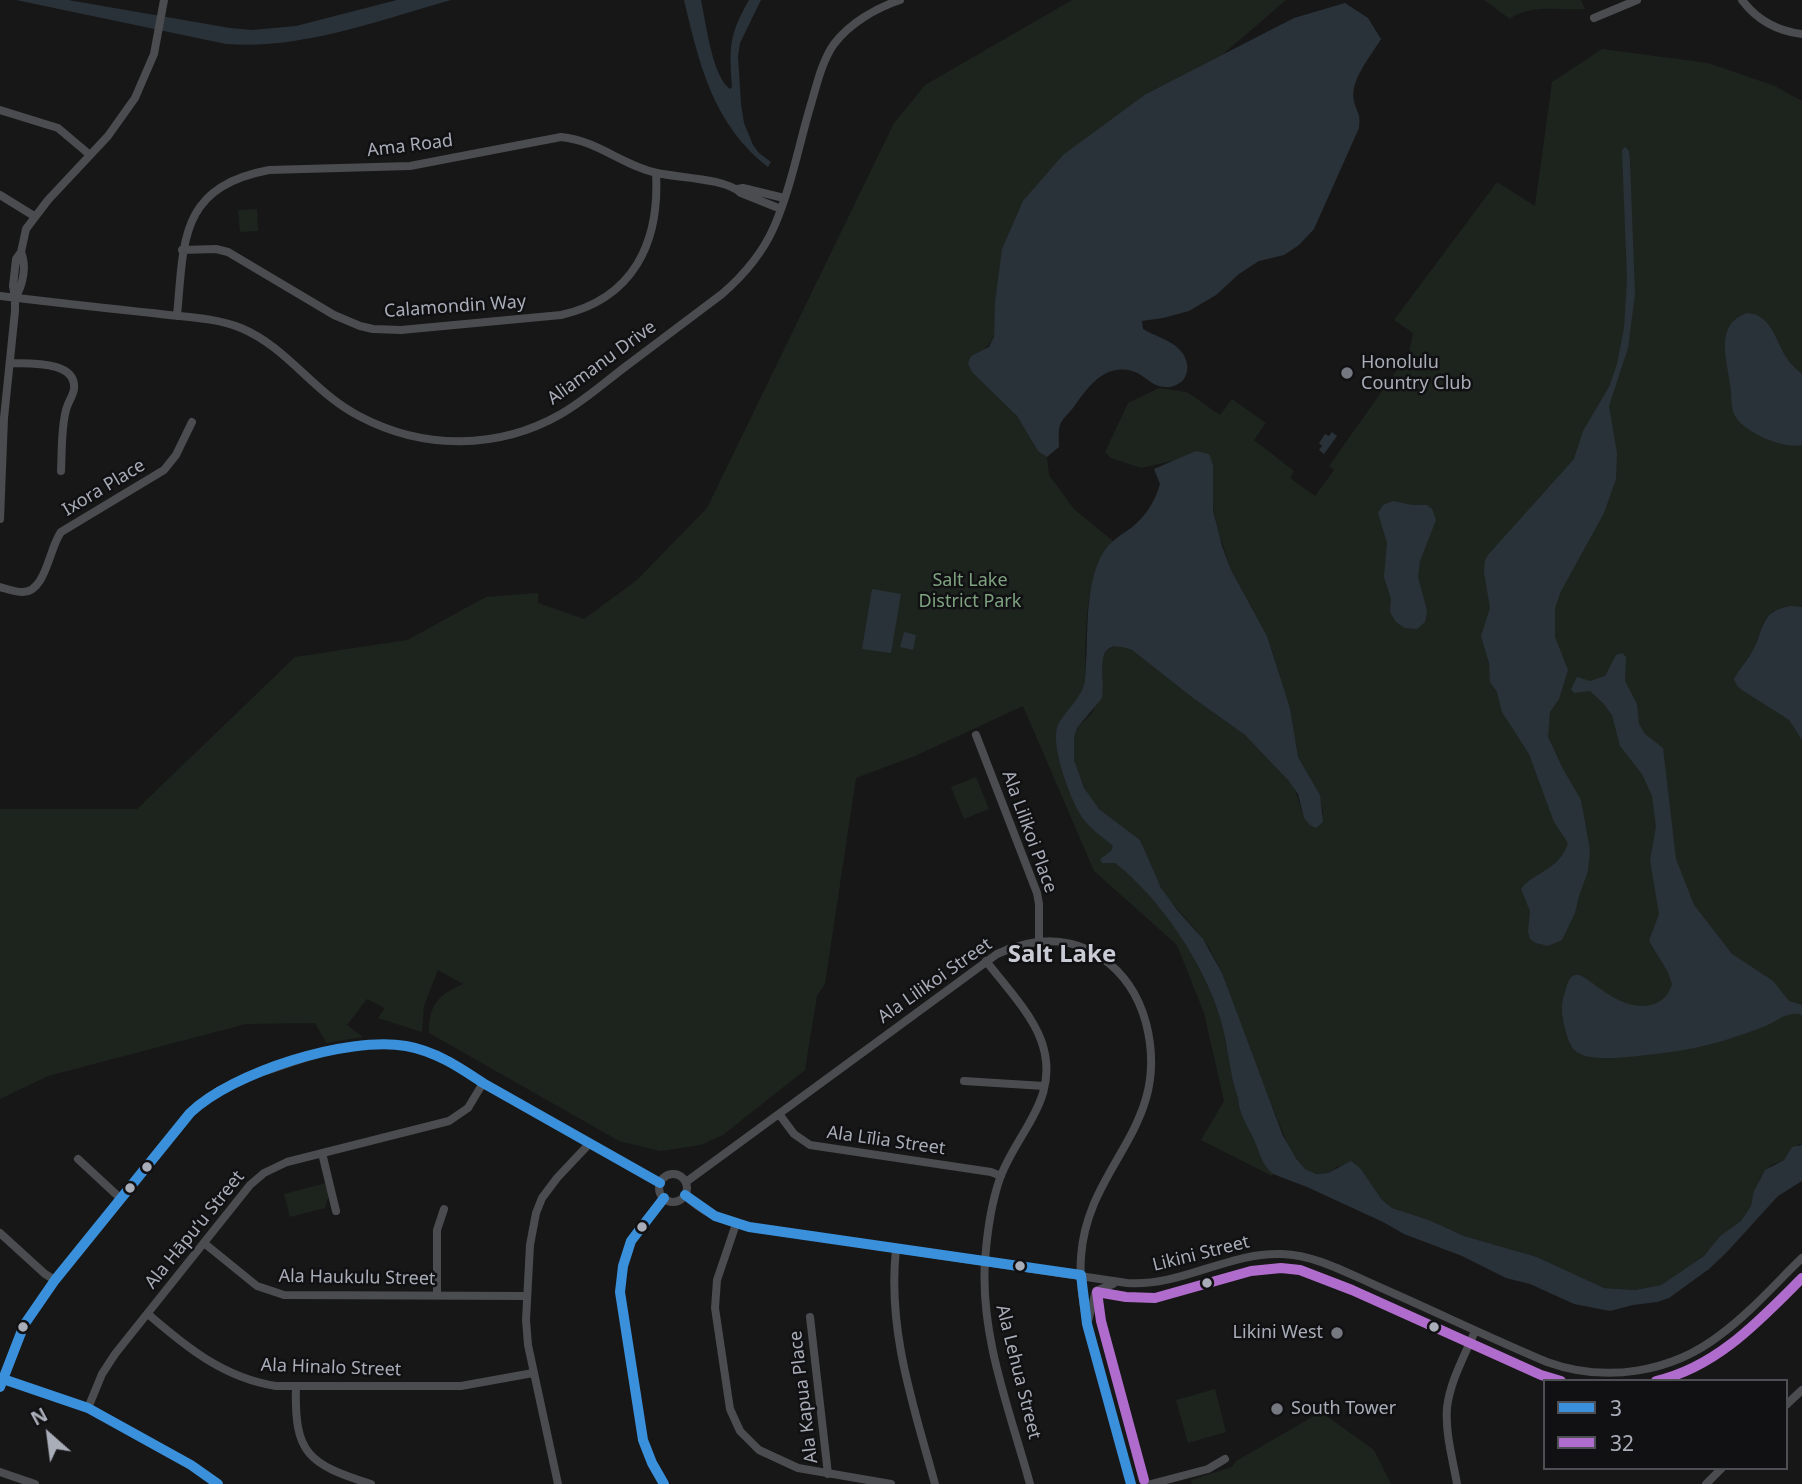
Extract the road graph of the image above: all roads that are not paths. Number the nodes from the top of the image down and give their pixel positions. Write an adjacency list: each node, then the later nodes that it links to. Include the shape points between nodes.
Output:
1 (900, 0): 12 (street, Aliamanu Drive, via 858,22 834,45 818,78)
2 (1637, 0): 5 (street)
3 (1742, 0): 6 (street, via 1765,22)
4 (164, 5): 8 (street, via 159,37 135,98)
5 (1594, 18)
6 (1802, 34)
7 (0, 110): 8 (street, via 58,128)
8 (90, 155): 14 (street)
9 (656, 173): 10 (street, Ama Road); 15 (street, Ama Road, via 583,140 561,137 398,167 269,170 237,178 208,199 193,216); 15 (street, Calamondin Way, via 653,225 634,270 607,296 561,315 373,329 334,315 228,252)
10 (737, 189): 12 (street, Ama Road); 13 (street, Ama Road)
11 (0, 195): 14 (street)
12 (784, 198): 13 (street, Aliamanu Drive)
13 (781, 209): 18 (street, Aliamanu Drive, via 759,254 722,294 568,410 503,438 455,442 392,431 345,408 272,346 247,331)
14 (34, 216): 17 (street, via 16,259)
15 (182, 250): 18 (street, Ama Road)
16 (0, 296): 17 (street, Aliamanu Drive)
17 (15, 298): 18 (street, Aliamanu Drive); 19 (street)
18 (177, 316)
19 (10, 363): 21 (street); 22 (street, via 57,366 72,379)
20 (192, 422): 24 (street, Ixora Place, via 164,470 61,532 37,586 24,592)
21 (2, 443): 23 (street)
22 (61, 471)
23 (0, 519)
24 (0, 587)
25 (975, 736): 26 (street, Ala Lilikoi Place, via 1037,894)
26 (1040, 941): 27 (street, Ala Lilikoi Street); 49 (street, Ala Lilikoi Street, via 1076,945 1118,971 1139,1001 1151,1048 1146,1101 1091,1209)
27 (986, 961): 30 (street, Ala Lehua Street, via 1037,1032 1046,1062); 31 (street, Ala Lilikoi Street)
28 (964, 1081): 30 (street)
29 (483, 1083): 32 (street); 33 (street, Ala Hāpuʻu Street, via 468,1108 449,1121); 39 (street, via 448,1059 409,1046 353,1045 306,1057 244,1078 208,1097)
30 (1044, 1086): 35 (street, Ala Lehua Street, via 1035,1115)
31 (779, 1114): 35 (street, Ala Līlia Street, via 794,1134 810,1145); 36 (street, Ala Lilikoi Street)
32 (589, 1144): 37 (street); 53 (street, via 542,1198 530,1245)
33 (322, 1153): 42 (street); 45 (street, Ala Hāpuʻu Street, via 264,1173)
34 (78, 1159): 39 (street)
35 (1001, 1176): 48 (street, Ala Lehua Street)
36 (686, 1182): 37 (street, via 671,1174); 38 (street)
37 (660, 1183): 40 (street)
38 (685, 1195): 40 (street, via 678,1201); 43 (street, Likini Street, via 704,1210)
39 (120, 1198): 50 (street)
40 (664, 1198): 72 (street, via 631,1241 620,1292 641,1432)
41 (444, 1209): 52 (street, via 438,1230)
42 (336, 1211)
43 (736, 1224): 46 (street, Likini Street); 67 (street, via 717,1280 715,1308 734,1420 759,1450 798,1468)
44 (0, 1233): 50 (street)
45 (204, 1243): 52 (street, Ala Haukulu Street, via 257,1286 273,1293); 54 (street, Ala Hāpuʻu Street)
46 (896, 1249): 48 (street, Likini Street); 74 (street, via 897,1333)
47 (1802, 1258): 57 (street, Likini Street, via 1719,1336 1693,1353 1656,1367 1617,1373 1579,1371)
48 (985, 1263): 49 (street, Likini Street); 75 (street, Ala Lehua Street, via 984,1308 990,1341)
49 (1081, 1275): 51 (street, Likini Street); 56 (street, Ala Lilikoi Street)
50 (55, 1280): 59 (street, via 24,1325)
51 (1127, 1283): 56 (street, via 1096,1291); 57 (street, Likini Street, via 1163,1282 1248,1257 1304,1256)
52 (437, 1295): 53 (street, Ala Haukulu Street)
53 (526, 1296): 58 (street)
54 (148, 1314): 60 (street, Ala Hinalo Street, via 225,1371 258,1383); 63 (street, Ala Hāpuʻu Street, via 105,1368)
55 (810, 1317): 67 (street, Ala Kapua Place)
56 (1087, 1324): 76 (street, Ala Lilikoi Street)
57 (1475, 1331): 78 (street, via 1447,1406)
58 (533, 1373): 60 (street, Ala Hinalo Street, via 461,1386); 71 (street)
59 (1, 1381): 63 (street)
60 (296, 1386): 70 (street, via 297,1430 306,1451 329,1470)
61 (1802, 1390): 62 (street)
62 (1788, 1403)
63 (88, 1408): 69 (street)
64 (1226, 1459): 77 (street, via 1208,1469)
65 (1720, 1470): 79 (street)
66 (0, 1472): 68 (street)
67 (828, 1474): 73 (street)
68 (35, 1484)
69 (218, 1484)
70 (371, 1484)
71 (558, 1484)
72 (664, 1484)
73 (891, 1484)
74 (935, 1484)
75 (1030, 1484)
76 (1131, 1484)
77 (1151, 1484)
78 (1457, 1484)
79 (1706, 1484)

